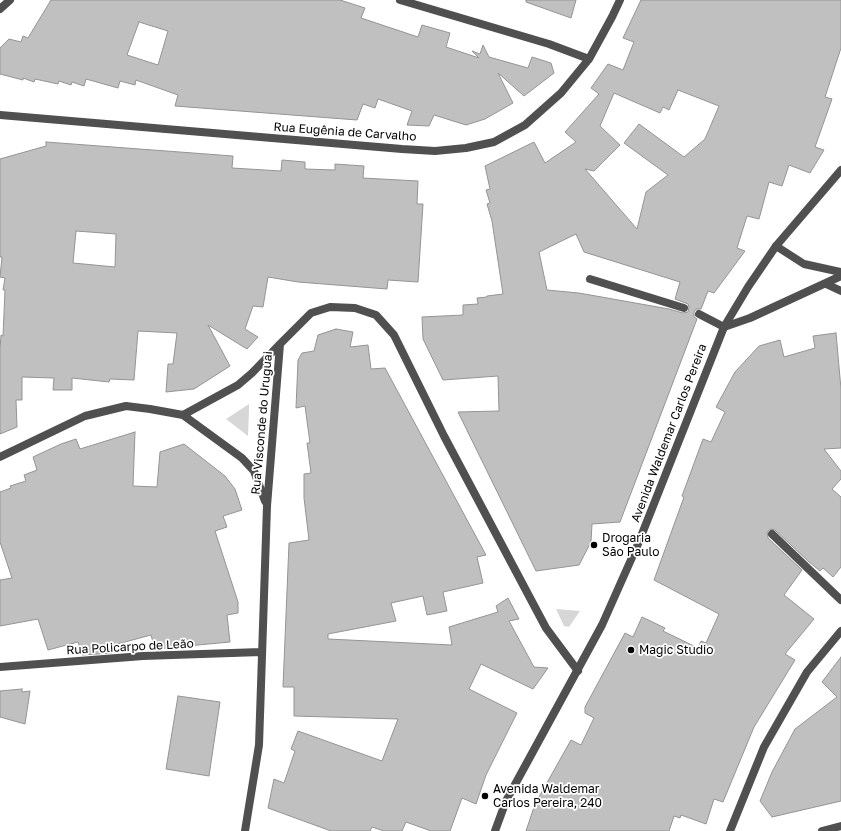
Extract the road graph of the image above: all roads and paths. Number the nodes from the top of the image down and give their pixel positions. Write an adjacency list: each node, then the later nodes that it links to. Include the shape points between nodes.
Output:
1 (10, 0): 4 (street)
2 (400, 0): 5 (street, via 549,44)
3 (620, 0): 5 (street, Rua Eugênia de Carvalho)
4 (0, 10)
5 (589, 59): 6 (street, Rua Eugênia de Carvalho, via 561,94 525,125 494,142 435,151)
6 (0, 115)
7 (841, 170): 8 (street, Avenida Waldemar Carlos Pereira)
8 (776, 246): 9 (street, via 804,264); 16 (street, Avenida Waldemar Carlos Pereira)
9 (841, 272)
10 (841, 276): 12 (street)
11 (590, 279): 14 (street)
12 (826, 284): 13 (street); 16 (street, via 750,318)
13 (841, 291)
14 (684, 308)
15 (699, 314): 16 (street)
16 (724, 326): 26 (street, Avenida Waldemar Carlos Pereira, via 638,544 602,625)
17 (280, 344): 18 (street, via 238,384); 20 (street, Rua Visconde do Uruguai); 26 (street, Rua Visconde do Uruguai, via 311,313 330,307 355,308 376,315 394,335 444,436 546,628)
18 (183, 415): 19 (street, via 126,406 106,410 85,416); 20 (street, via 242,458 254,471)
19 (0, 457)
20 (267, 506): 24 (street, Rua Visconde do Uruguai)
21 (772, 534): 22 (street)
22 (841, 600)
23 (841, 631): 30 (street, via 807,672 764,747)
24 (261, 652): 25 (street, Rua Policarpo de Leão, via 143,656); 28 (street, Rua Visconde do Uruguai, via 259,745)
25 (0, 668)
26 (578, 671): 29 (street, Avenida Waldemar Carlos Pereira, via 506,802)
27 (841, 826): 31 (street)
28 (245, 831)
29 (495, 831)
30 (730, 831)
31 (822, 831)

